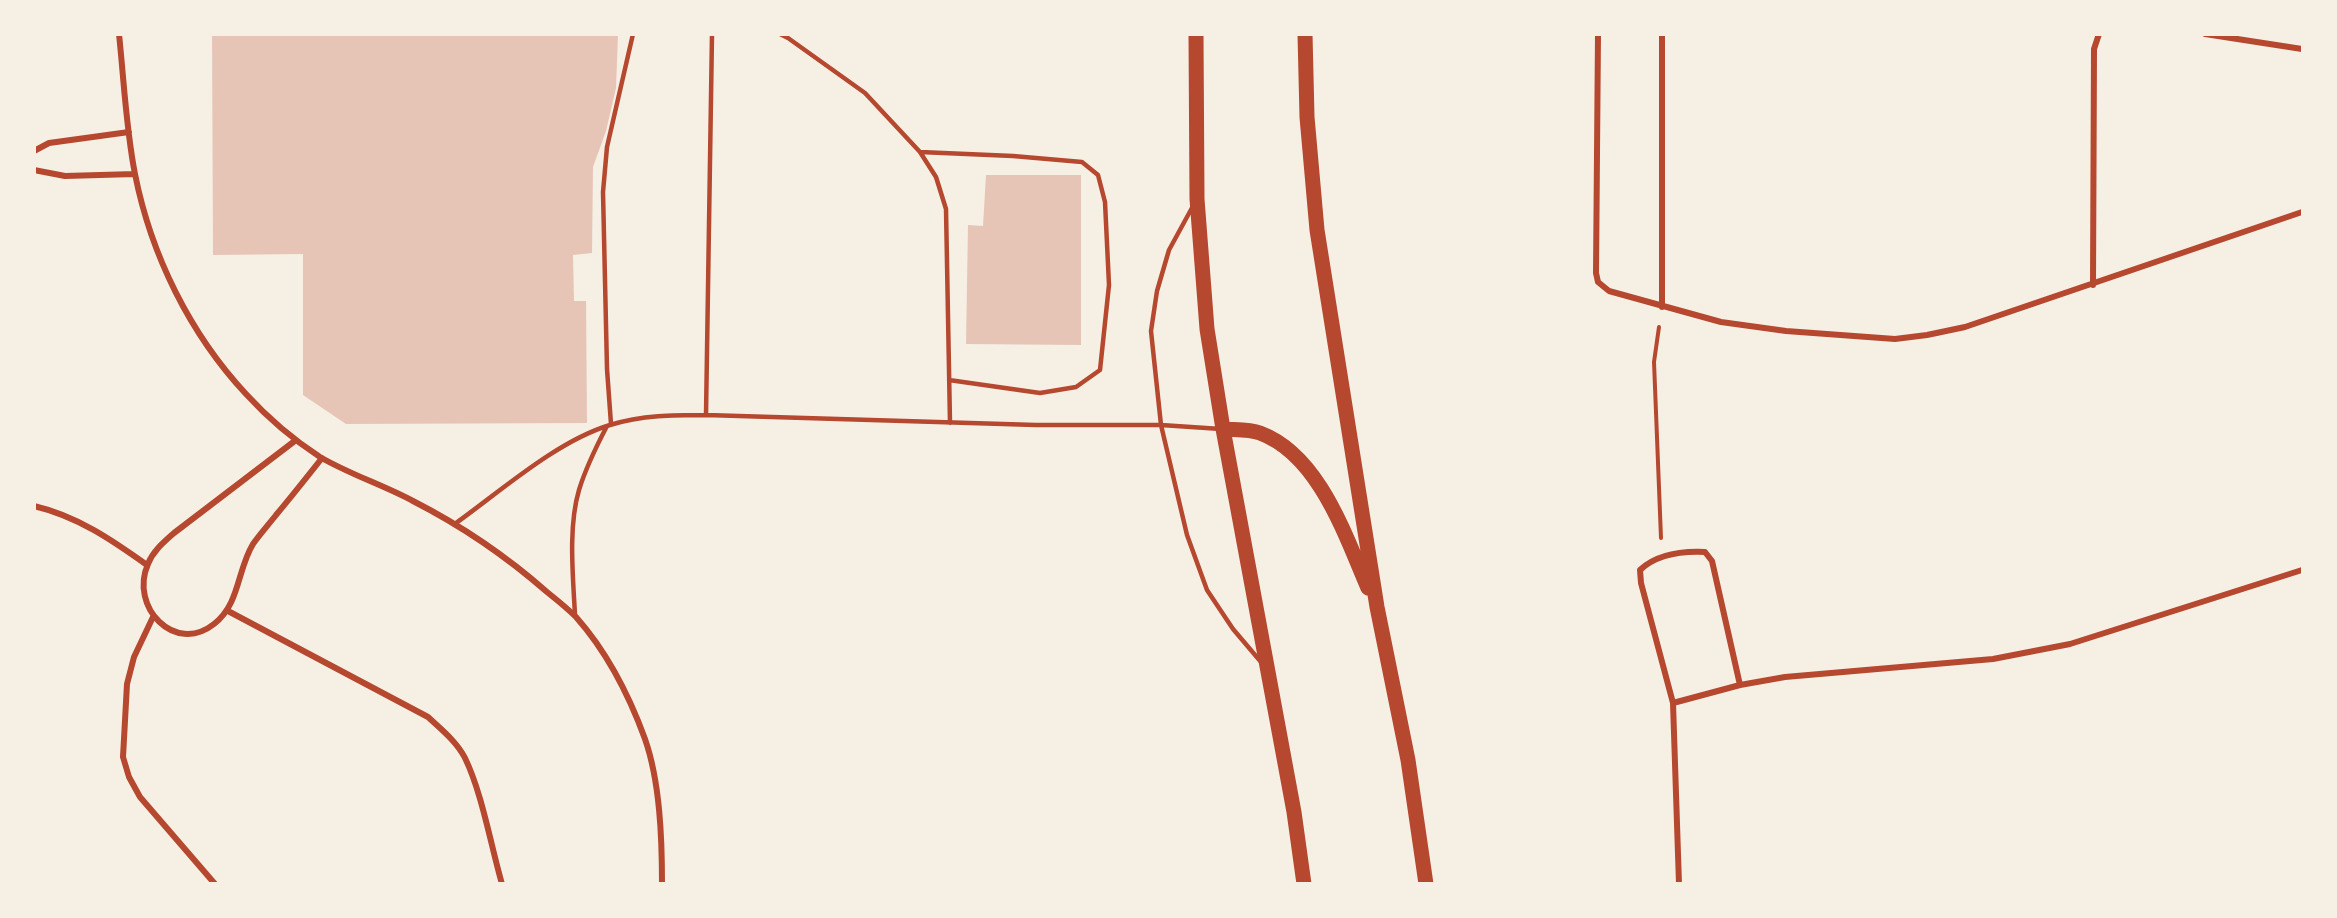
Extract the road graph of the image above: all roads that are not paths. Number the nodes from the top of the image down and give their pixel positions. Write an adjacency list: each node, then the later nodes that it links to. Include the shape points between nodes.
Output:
1 (119, 34): 12 (street)
2 (633, 34): 24 (lane, via 607,147 603,192)
3 (711, 34): 22 (lane)
4 (780, 34): 14 (lane, via 865,93)
5 (1196, 34): 17 (main road)
6 (1305, 34): 33 (main road, via 1307,117 1317,230)
7 (1598, 34): 20 (street, via 1598,282 1610,291)
8 (1662, 34): 20 (street)
9 (2099, 34): 19 (street, via 2094,49)
10 (2205, 34): 11 (street)
11 (2302, 49)
12 (129, 132): 13 (street, via 49,143); 16 (street)
13 (34, 150)
14 (920, 152): 21 (lane, via 936,177 946,209); 21 (lane, via 1082,162 1098,175 1105,202 1109,285 1100,370 1076,387 1040,393)
15 (34, 171): 16 (street, via 66,176)
16 (135, 174): 27 (street, via 160,261 187,313 247,396)
17 (1197, 199): 25 (lane, via 1169,250 1157,291 1151,331); 26 (main road, via 1208,329)
18 (2302, 212): 19 (street)
19 (2093, 285): 20 (street, via 1965,327 1895,339 1786,331 1721,322)
20 (1662, 307)
21 (949, 380): 23 (lane)
22 (706, 415): 23 (lane); 24 (lane, via 652,416)
23 (950, 423): 25 (lane)
24 (609, 425): 30 (lane, via 559,449); 35 (lane, via 578,493 572,562)
25 (1161, 425): 26 (lane); 37 (lane, via 1186,535 1208,590 1233,629)
26 (1223, 429): 33 (main road, via 1258,432 1284,444 1308,469 1335,514); 37 (main road)
27 (296, 440): 28 (street); 31 (street, via 174,533)
28 (322, 458): 30 (street); 34 (street, via 254,544)
29 (34, 506): 31 (street, via 57,511 108,537)
30 (456, 523): 35 (street, via 520,567)
31 (147, 565): 36 (street, via 145,599)
32 (2302, 570): 38 (street, via 2070,644 1993,659 1825,672)
33 (1377, 607): 44 (main road, via 1408,760)
34 (228, 611): 36 (street, via 201,633 181,633); 41 (street, via 428,717 447,735 468,767)
35 (575, 616): 42 (street, via 607,657 645,741 662,838)
36 (153, 617): 40 (street, via 134,657 127,684 123,757 140,797)
37 (1269, 671): 43 (main road)
38 (1740, 684): 39 (street); 39 (street, via 1712,561 1705,552 1661,557 1640,570 1641,583)
39 (1673, 703): 45 (street)
40 (215, 884)
41 (502, 884)
42 (662, 884)
43 (1304, 884)
44 (1426, 884)
45 (1679, 884)

